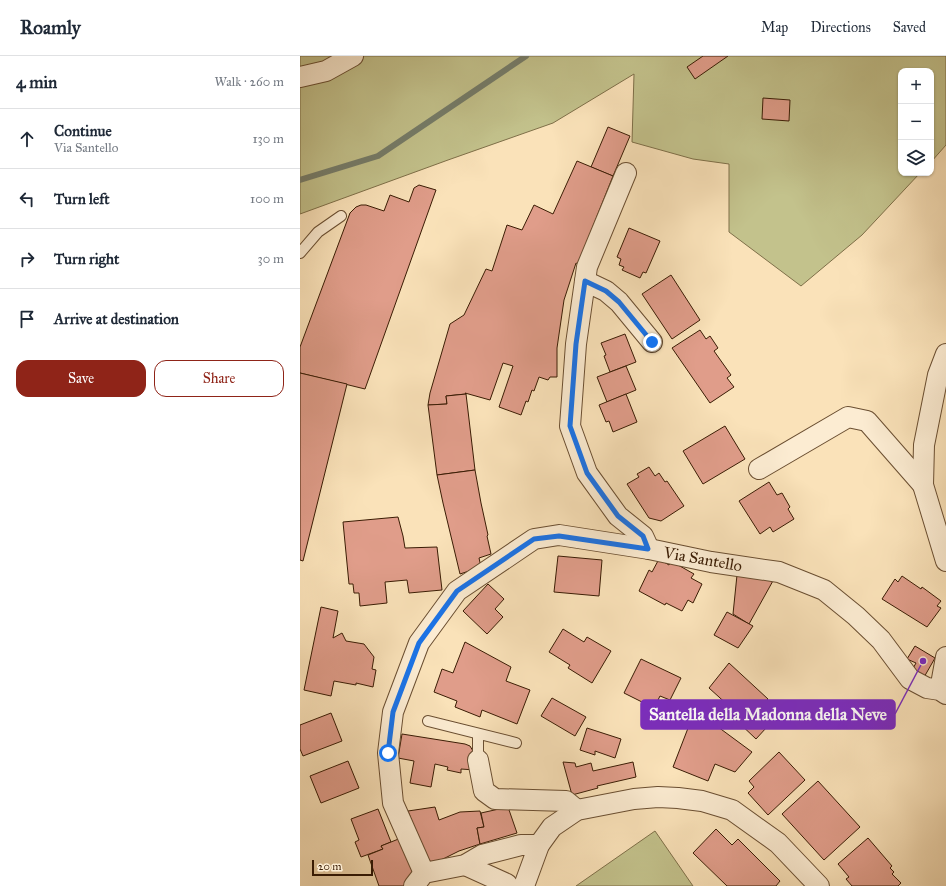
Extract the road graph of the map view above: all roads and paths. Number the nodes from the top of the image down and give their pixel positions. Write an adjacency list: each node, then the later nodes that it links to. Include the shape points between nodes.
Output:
1 (353, 56): 2 (street, via 326,71)
2 (300, 77)
3 (626, 173): 6 (street, via 587,267)
4 (341, 216): 5 (lane, via 318,232)
5 (300, 253)
6 (585, 281): 7 (street, via 606,291 619,302); 11 (street, via 576,344 570,426 587,473 618,516 643,536)
7 (652, 342)
8 (946, 354): 10 (street, via 938,375 924,445)
9 (759, 469): 10 (street, via 848,417 867,421)
10 (923, 485): 12 (street)
11 (648, 549): 14 (street, Via Santello, via 779,572 824,590 881,640 910,679 927,688); 22 (street, Via Santello, via 559,536 534,539 457,591 419,643 393,712 388,753 393,803)
12 (946, 561)
13 (946, 657): 14 (street, Via Santello)
14 (943, 692)
15 (428, 721): 16 (lane)
16 (478, 734): 17 (lane); 18 (lane)
17 (516, 743)
18 (478, 760): 19 (street, via 484,791 495,799 566,801)
19 (577, 810): 20 (street, via 552,827); 25 (street, via 658,797 702,801 732,810 778,843)
20 (539, 845): 21 (street, via 520,845 482,854); 24 (street)
21 (465, 864): 22 (street); 23 (street)
22 (419, 879)
23 (508, 886)
24 (524, 886)
25 (819, 886)

